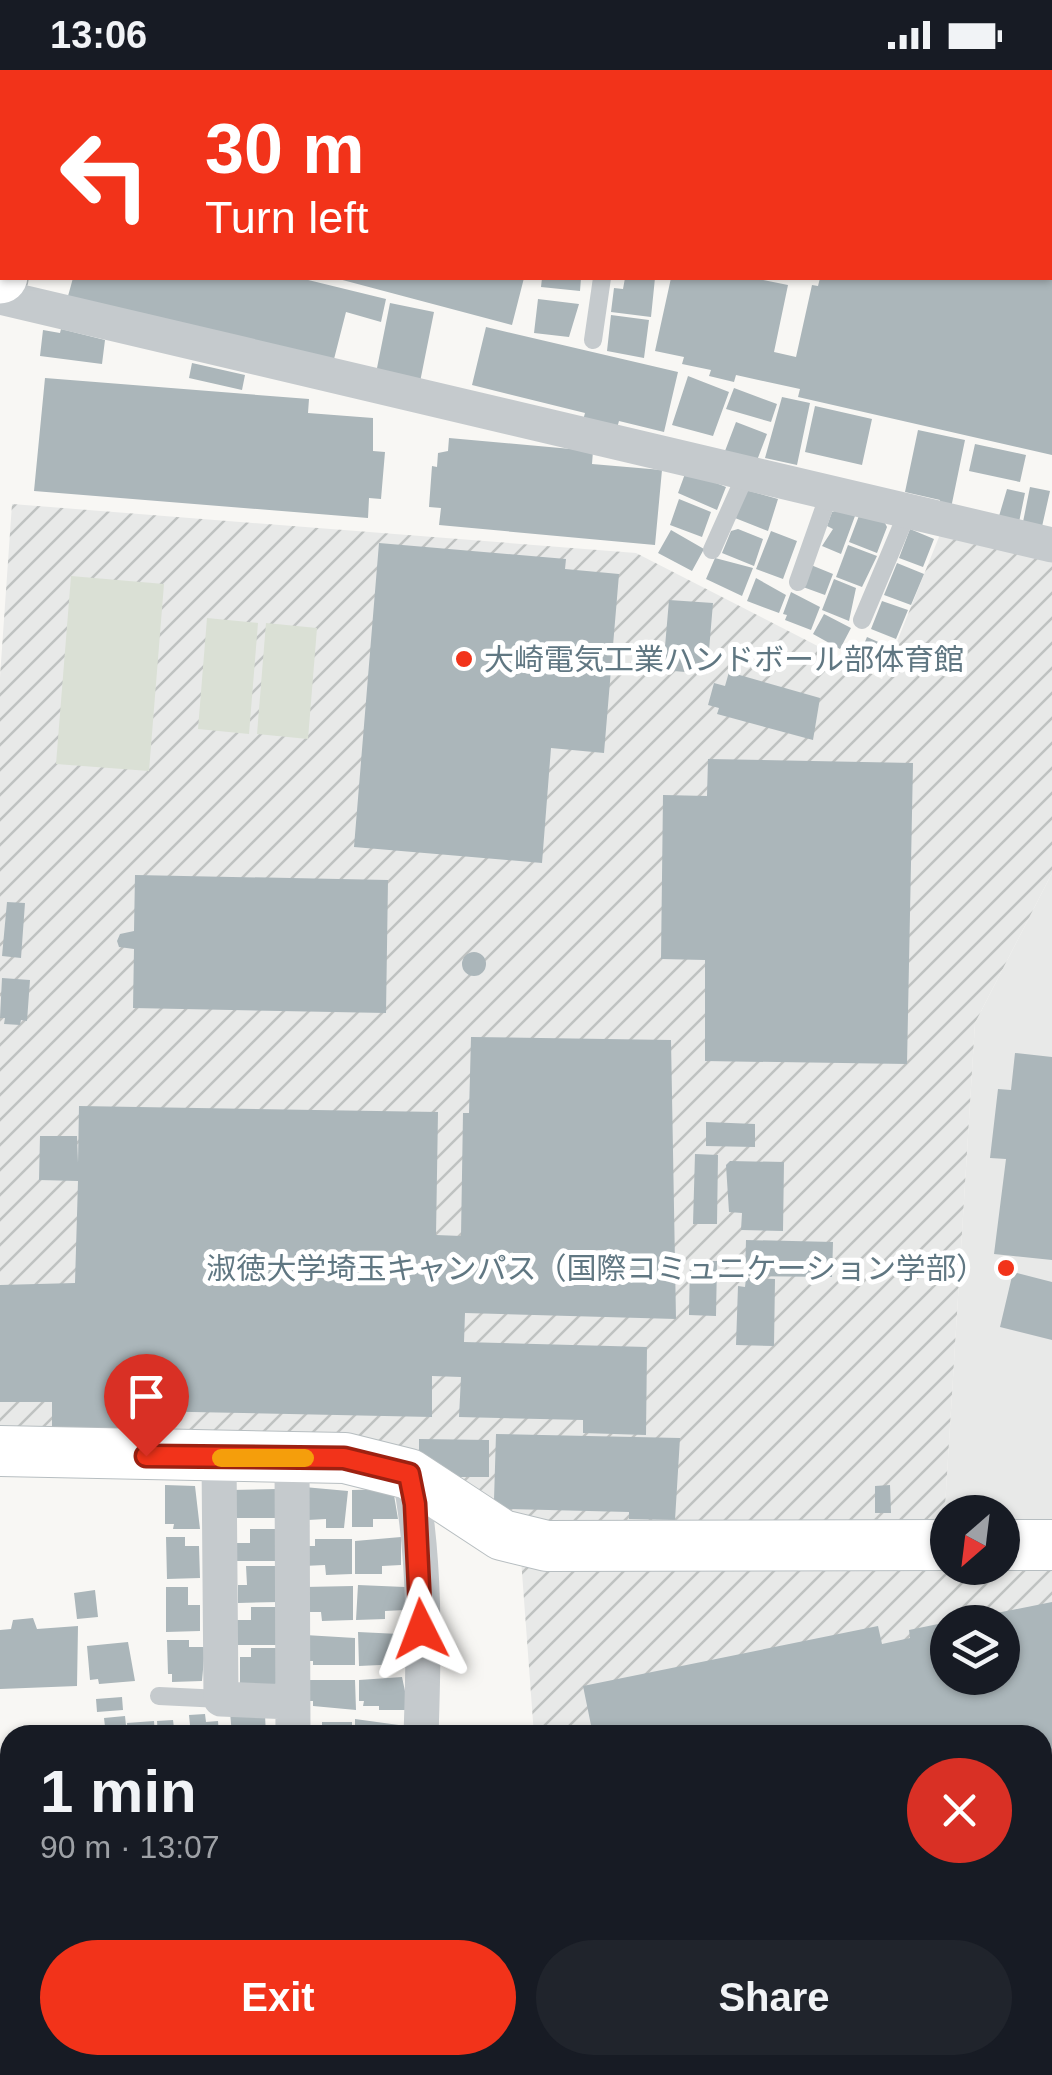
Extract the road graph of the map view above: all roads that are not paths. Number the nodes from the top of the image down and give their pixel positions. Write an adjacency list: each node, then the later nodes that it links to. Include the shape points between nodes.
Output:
1 (602, 280): 3 (lane)
2 (0, 297): 4 (street)
3 (594, 340)
4 (746, 474): 5 (street); 8 (lane)
5 (829, 494): 6 (street); 9 (lane)
6 (908, 511): 7 (street); 10 (lane)
7 (1052, 546)
8 (712, 550)
9 (798, 582)
10 (862, 620)
11 (0, 1451): 12 (street)
12 (219, 1458): 13 (street); 19 (street)
13 (292, 1458): 14 (street, via 344,1458); 20 (street)
14 (409, 1474): 15 (street, via 502,1535 547,1546); 21 (street)
15 (930, 1545)
16 (1020, 1545): 17 (street)
17 (1052, 1545)
18 (159, 1696): 19 (lane)
19 (221, 1699): 20 (street)
20 (292, 1718)
21 (421, 1725)

